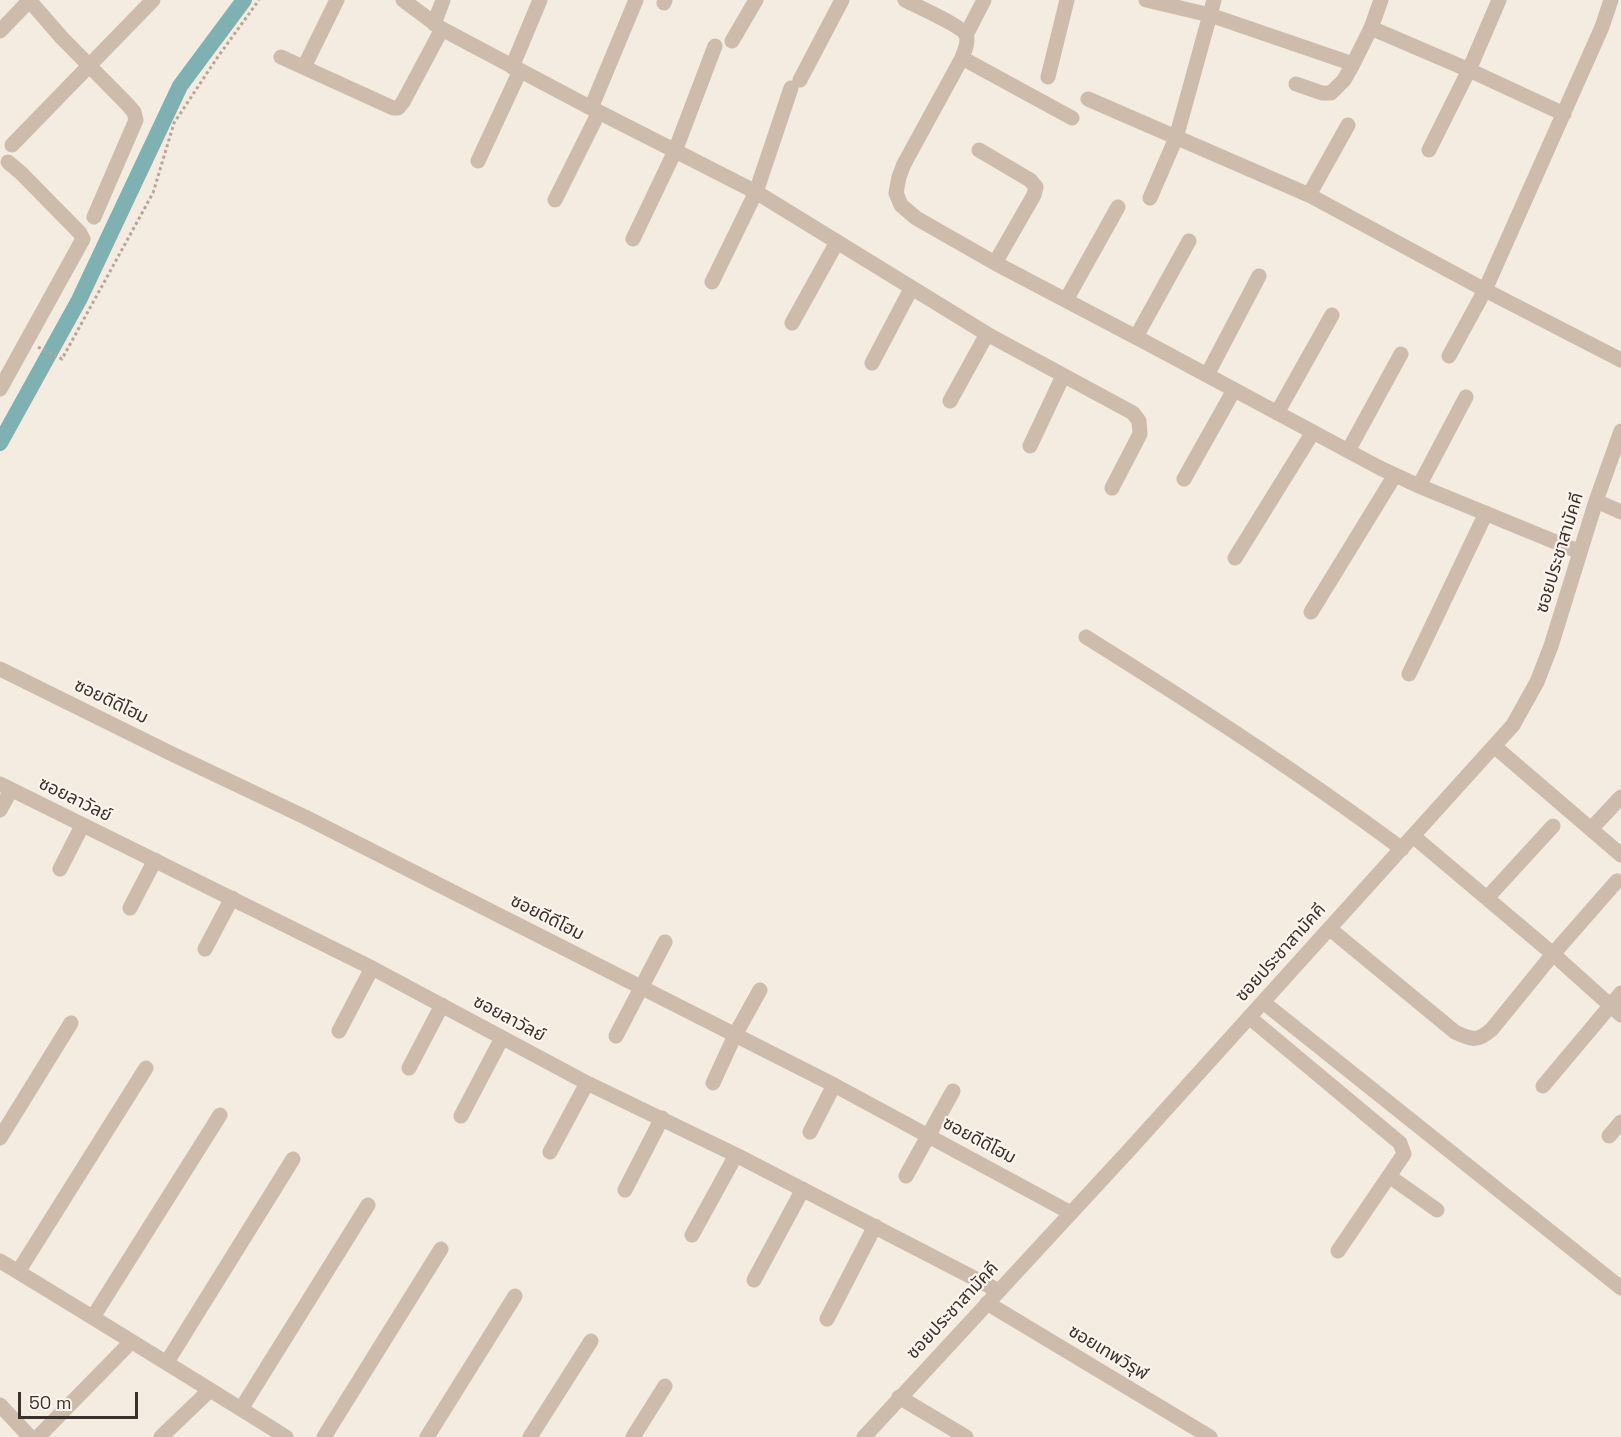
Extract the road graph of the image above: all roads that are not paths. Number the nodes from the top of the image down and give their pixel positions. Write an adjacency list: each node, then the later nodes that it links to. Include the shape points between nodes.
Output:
1 (29, 0): 21 (street); 28 (street)
2 (153, 0): 28 (street)
3 (338, 0): 29 (street)
4 (403, 0): 19 (street)
5 (443, 0): 19 (street)
6 (540, 0): 30 (street)
7 (636, 0): 35 (street)
8 (756, 0): 23 (street)
9 (842, 0): 46 (street, via 796,84)
10 (905, 0): 22 (street, via 959,27)
11 (984, 0): 22 (street)
12 (1067, 0): 32 (street)
13 (1146, 0): 18 (street)
14 (1214, 0): 18 (street)
15 (1381, 0): 20 (street)
16 (1498, 0): 31 (street)
17 (1611, 0): 36 (street)
18 (1210, 15): 27 (street); 39 (street)
19 (438, 26): 29 (street, via 398,108); 30 (street)
20 (1371, 28): 27 (street); 31 (street)
21 (0, 31)
22 (966, 35): 26 (street)
23 (732, 41)
24 (715, 46): 43 (street)
25 (281, 57): 29 (street)
26 (962, 58): 37 (street); 55 (street, via 904,164 896,193 901,205 916,218)
27 (1353, 64): 33 (street, via 1331,93)
28 (90, 66): 40 (street); 51 (street, via 134,112 136,120)
29 (304, 67)
30 (516, 69): 35 (street); 44 (street)
31 (1469, 70): 36 (street); 42 (street)
32 (1048, 77)
33 (1296, 84)
34 (1089, 99): 39 (street)
35 (595, 110): 43 (street); 49 (street)
36 (1564, 114): 59 (street)
37 (1072, 118)
38 (1348, 125): 47 (street)
39 (1176, 138): 47 (street); 48 (street)
40 (12, 145)
41 (979, 150): 55 (street, via 1036,187)
42 (1429, 150)
43 (675, 151): 46 (street); 52 (street)
44 (478, 161)
45 (8, 162): 71 (street, via 83,239)
46 (756, 192): 54 (street); 57 (street)
47 (1309, 195): 59 (street)
48 (1150, 198)
49 (555, 200)
50 (1118, 207): 60 (street)
51 (94, 217)
52 (633, 239)
53 (1189, 241): 64 (street)
54 (837, 242): 58 (street); 62 (street)
55 (995, 263): 60 (street)
56 (1259, 276): 69 (street)
57 (712, 282)
58 (911, 289): 63 (street); 68 (street)
59 (1485, 290): 66 (street); 67 (street)
60 (1066, 300): 64 (street)
61 (1332, 315): 75 (street)
62 (792, 324)
63 (987, 334): 70 (street); 74 (street)
64 (1136, 337): 69 (street)
65 (1401, 354): 79 (street)
66 (1449, 356)
67 (1621, 360)
68 (872, 363)
69 (1207, 375): 72 (street)
70 (1064, 376): 78 (street); 83 (street, via 1133,413 1139,422 1140,434)
71 (0, 389)
72 (1234, 390): 75 (street); 81 (street)
73 (1466, 397): 82 (street)
74 (950, 401)
75 (1277, 413): 77 (street)
76 (1621, 431): 84 (street, ซอยประชาสามัคคี)
77 (1313, 432): 79 (street); 88 (street)
78 (1030, 446)
79 (1347, 451): 80 (street)
80 (1395, 475): 82 (street); 89 (street)
81 (1184, 479)
82 (1419, 486): 86 (street)
83 (1112, 488)
84 (1596, 501): 85 (street); 87 (street, ซอยประชาสามัคคี)
85 (1621, 512)
86 (1486, 513): 87 (street); 92 (street)
87 (1580, 552): 93 (street, ซอยประชาสามัคคี, via 1537,682 1513,725)
88 (1235, 558)
89 (1311, 612)
90 (1086, 638): 101 (street, via 1173,692)
91 (0, 669): 114 (street, ซอยดีดีโฮม, via 305,817)
92 (1409, 674)
93 (1494, 746): 99 (street); 100 (street, ซอยประชาสามัคคี)
94 (6, 787): 96 (street); 97 (street, ซอยลาวัลย์)
95 (1621, 797): 99 (street)
96 (0, 810)
97 (82, 826): 103 (street, ซอยลาวัลย์); 104 (street)
98 (1553, 826): 107 (street)
99 (1591, 830): 102 (street)
100 (1413, 836): 101 (street, ซอยประชาสามัคคี); 107 (street)
101 (1402, 849): 109 (street, ซอยประชาสามัคคี)
102 (1621, 855)
103 (155, 860): 106 (street, ซอยลาวัลย์); 108 (street)
104 (60, 869)
105 (1617, 881): 112 (street)
106 (232, 898): 111 (street); 113 (street, ซอยลาวัลย์)
107 (1487, 898): 112 (street)
108 (130, 908)
109 (1330, 928): 112 (street, via 1455,1032 1470,1039 1482,1038 1492,1029); 117 (street, ซอยประชาสามัคคี)
110 (665, 942): 114 (street)
111 (205, 949)
112 (1553, 954): 119 (street)
113 (372, 968): 118 (street, ซอยลาวัลย์); 122 (street)
114 (642, 988): 123 (street, ซอยดีดีโฮม); 124 (street)
115 (760, 990): 123 (street)
116 (1621, 993): 119 (street)
117 (1263, 1002): 120 (street, ซอยประชาสามัคคี); 158 (street)
118 (442, 1005): 125 (street, ซอยลาวัลย์); 127 (street)
119 (1616, 1010): 131 (street)
120 (1250, 1017): 145 (street, via 1400,1143 1404,1154); 150 (street, ซอยประชาสามัคคี)
121 (71, 1023): 140 (street)
122 (339, 1031)
123 (735, 1035): 129 (street); 130 (street, ซอยดีดีโฮม)
124 (616, 1036)
125 (502, 1038): 128 (street, ซอยลาวัลย์); 134 (street)
126 (146, 1068): 156 (street)
127 (409, 1068)
128 (587, 1083): 135 (street, ซอยลาวัลย์); 141 (street)
129 (713, 1083)
130 (834, 1085): 137 (street); 138 (street, ซอยดีดีโฮม)
131 (1543, 1086)
132 (953, 1091): 138 (street)
133 (220, 1115): 162 (street)
134 (460, 1116)
135 (662, 1118): 142 (street, ซอยลาวัลย์); 147 (street)
136 (1621, 1122): 139 (street)
137 (810, 1132)
138 (928, 1136): 144 (street); 150 (street, ซอยดีดีโฮม)
139 (1609, 1136)
140 (0, 1138)
141 (550, 1152)
142 (736, 1155): 146 (street, ซอยลาวัลย์); 152 (street)
143 (293, 1159): 166 (street)
144 (906, 1176)
145 (1389, 1176): 149 (street); 154 (street)
146 (803, 1189): 151 (street, ซอยลาวัลย์); 157 (street)
147 (626, 1190)
148 (368, 1205): 171 (street)
149 (1437, 1210)
150 (1071, 1213): 159 (street, ซอยประชาสามัคคี)
151 (875, 1226): 159 (street, ซอยลาวัลย์); 163 (street)
152 (692, 1235)
153 (441, 1249): 176 (street)
154 (1338, 1251)
155 (0, 1261): 156 (street)
156 (18, 1272): 162 (street)
157 (754, 1280)
158 (1621, 1288)
159 (999, 1291): 161 (street, ซอยประชาสามัคคี)
160 (515, 1296): 177 (street)
161 (987, 1303): 169 (street, ซอยประชาสามัคคี); 182 (street, ซอยเทพวิรุฬ)
162 (93, 1317): 165 (street)
163 (827, 1319)
164 (591, 1341): 178 (street)
165 (131, 1342): 166 (street); 173 (street)
166 (167, 1362): 168 (street)
167 (665, 1386): 179 (street)
168 (210, 1390): 171 (street); 174 (street)
169 (899, 1397): 180 (street, ซอยประชาสามัคคี); 181 (street)
170 (0, 1405): 172 (street)
171 (241, 1409): 175 (street)
172 (30, 1437)
173 (38, 1437)
174 (161, 1437)
175 (286, 1437)
176 (324, 1437)
177 (427, 1437)
178 (530, 1437)
179 (633, 1437)
180 (864, 1437)
181 (966, 1437)
182 (1210, 1437)

